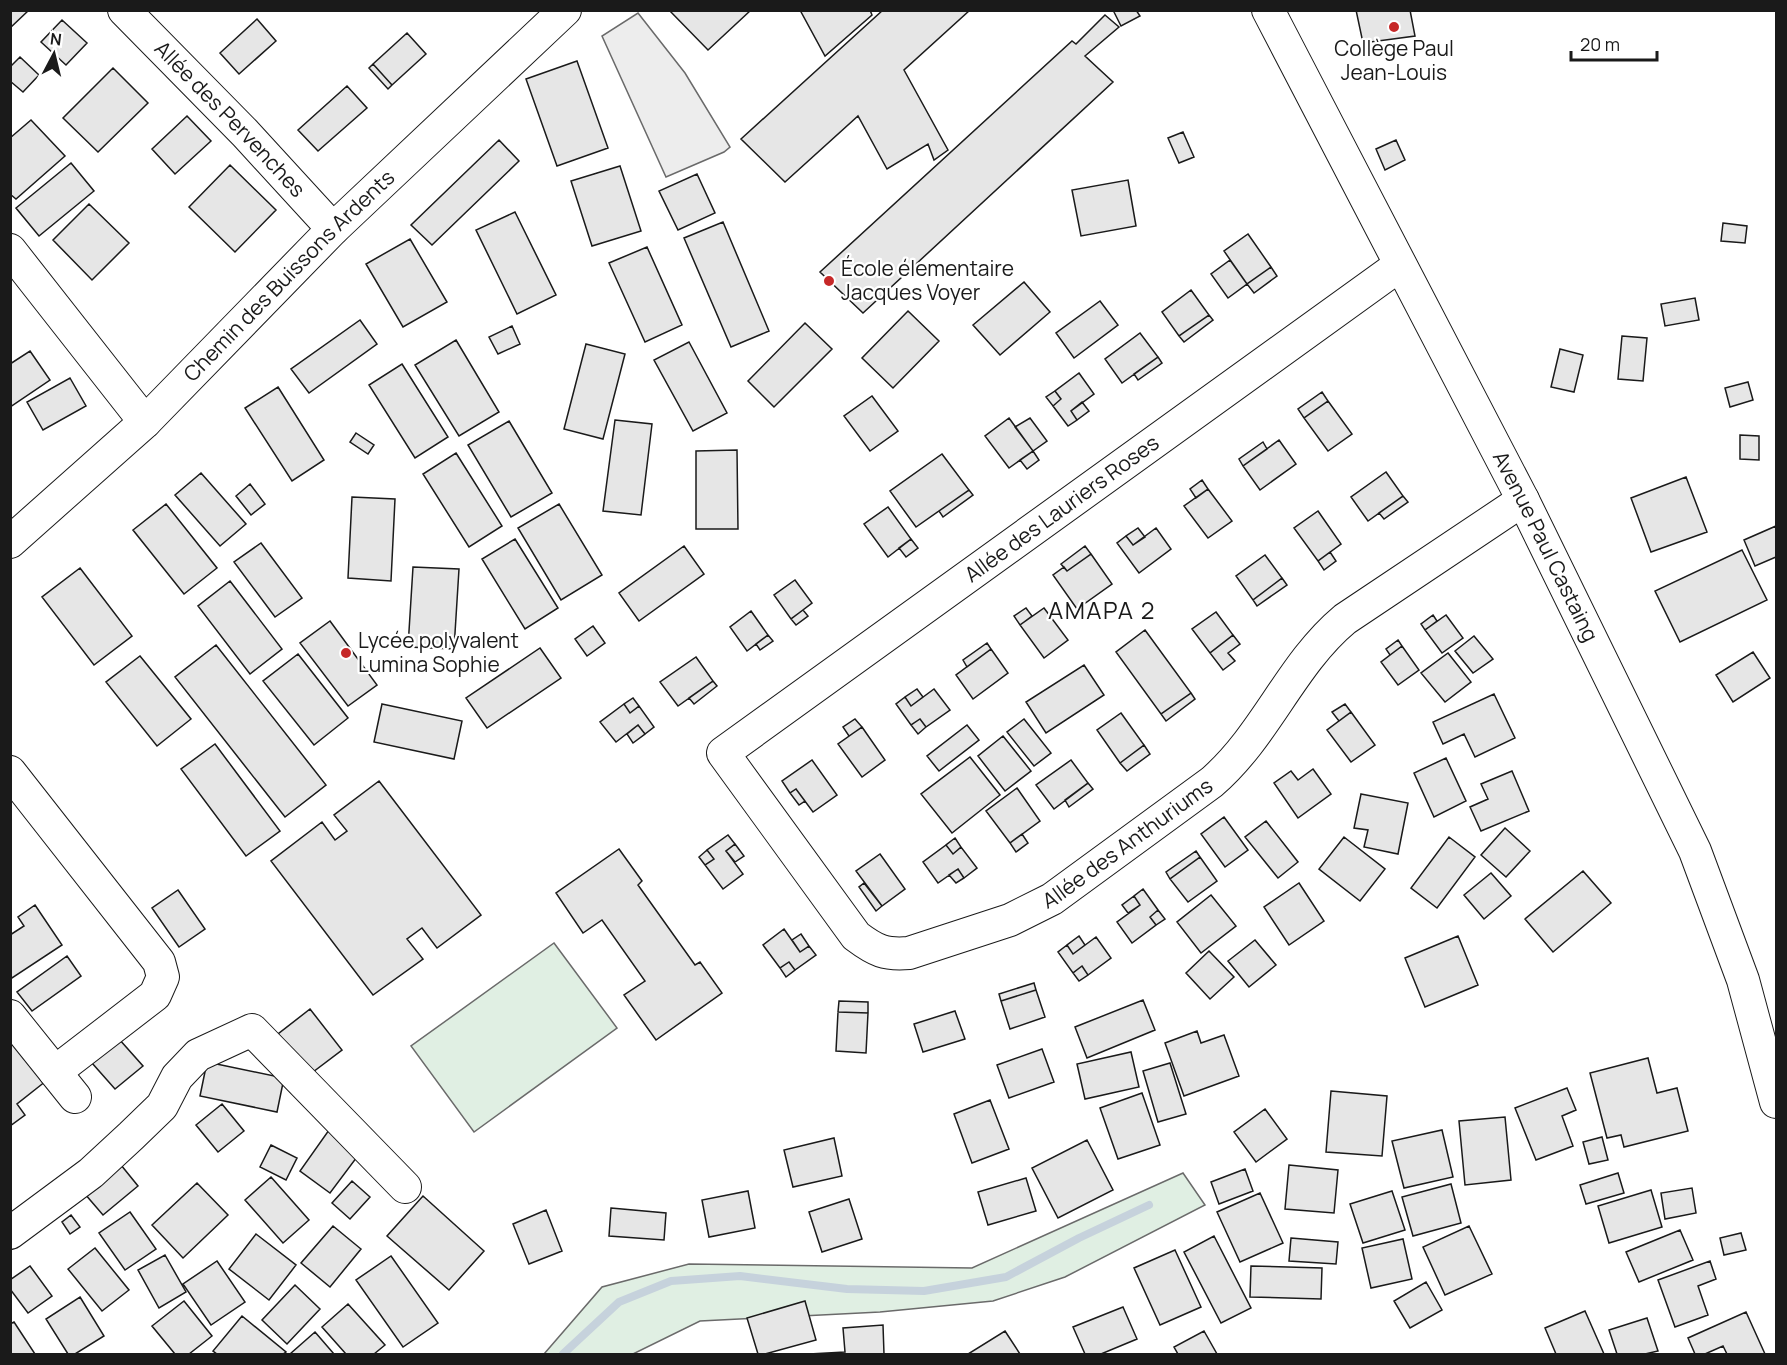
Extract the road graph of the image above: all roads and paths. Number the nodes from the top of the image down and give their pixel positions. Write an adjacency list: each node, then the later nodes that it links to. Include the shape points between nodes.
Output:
1 (123, 10): 4 (street, Allée des Pervenches, via 245,133)
2 (565, 10): 4 (street, Chemin des Buissons Ardents)
3 (1268, 10): 6 (street, Avenue Paul Castaing)
4 (333, 230): 7 (street, Chemin des Buissons Ardents)
5 (10, 250): 7 (street)
6 (1400, 265): 8 (street, Avenue Paul Castaing); 10 (street, Allée des Lauriers Roses)
7 (145, 422): 9 (street, Chemin des Buissons Ardents)
8 (1523, 500): 10 (street, Allée des Anthuriums, via 1328,633 1232,765 1076,883 1032,911 909,952 879,952 856,936); 15 (street, Avenue Paul Castaing, via 1695,851 1743,980)
9 (10, 542)
10 (723, 753)
11 (10, 772): 13 (street, via 159,962 163,977 155,995)
12 (10, 1016): 13 (street)
13 (55, 1072): 14 (street)
14 (75, 1097)
15 (1776, 1102)
16 (405, 1187): 17 (street, via 252,1030 198,1055 177,1077 162,1106 139,1128 91,1173)
17 (10, 1233)

